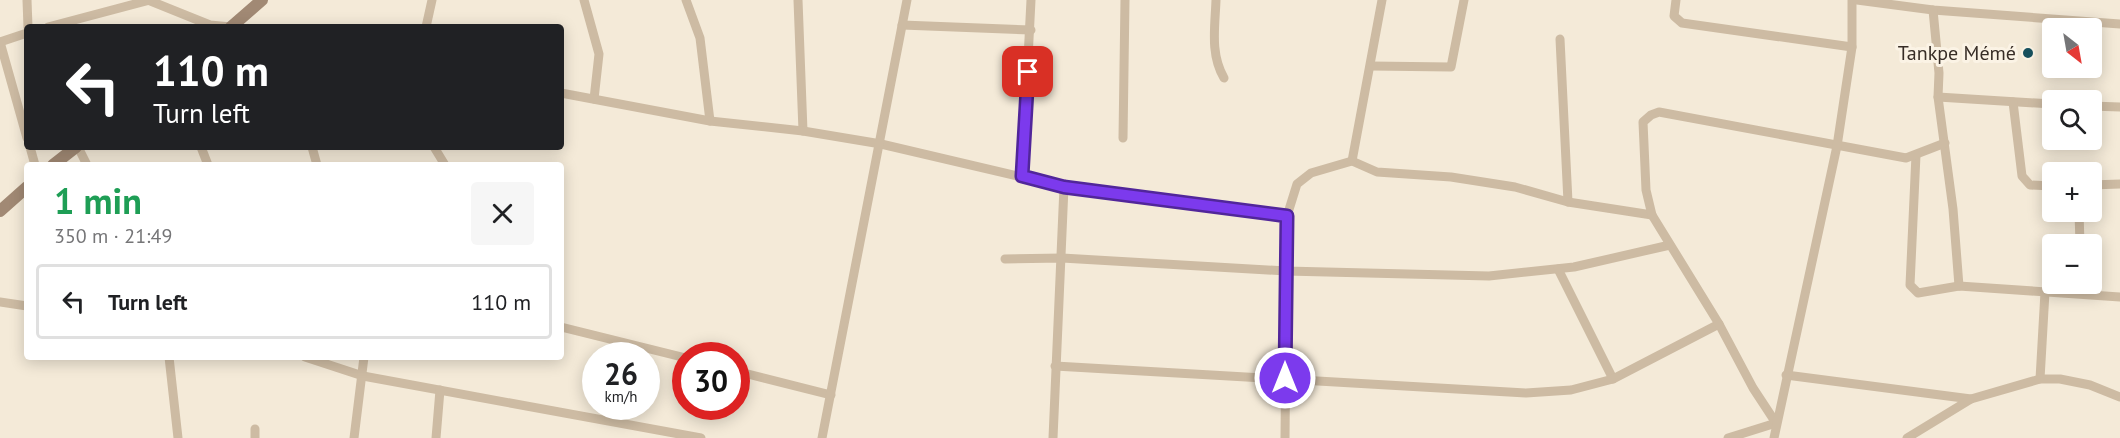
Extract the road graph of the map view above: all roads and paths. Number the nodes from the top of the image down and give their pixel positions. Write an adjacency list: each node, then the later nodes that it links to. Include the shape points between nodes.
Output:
1 (27, 0): 18 (street)
2 (149, 0): 19 (street); 20 (street)
3 (262, 0): 21 (main road)
4 (432, 0): 22 (street)
5 (584, 0): 34 (street, via 599,54)
6 (686, 0): 39 (street, via 702,46)
7 (798, 0): 41 (street)
8 (907, 0): 24 (street)
9 (1031, 0): 25 (street)
10 (1125, 0): 42 (street)
11 (1216, 0): 31 (street, via 1214,53)
12 (1382, 0): 30 (street)
13 (1464, 0): 30 (street, via 1451,67)
14 (1676, 0): 29 (street, via 1674,16 1682,22)
15 (1852, 0): 29 (street)
16 (1857, 0): 17 (street)
17 (1933, 10): 23 (street); 33 (street)
18 (28, 24)
19 (59, 24)
20 (213, 24)
21 (234, 24)
22 (427, 24)
23 (2120, 24)
24 (902, 25): 25 (street); 44 (street)
25 (1030, 30): 50 (street)
26 (24, 34): 28 (street)
27 (1560, 39): 56 (street)
28 (0, 42): 40 (street)
29 (1852, 47): 45 (street)
30 (1371, 66): 48 (street)
31 (1224, 78)
32 (564, 94): 34 (street)
33 (1938, 97): 35 (street); 43 (street)
34 (594, 99): 39 (street)
35 (2013, 102): 36 (street); 53 (street, via 2022,176 2030,185)
36 (2042, 103)
37 (2102, 106): 38 (street)
38 (2120, 107)
39 (710, 121): 41 (street)
40 (24, 127)
41 (803, 131): 44 (street)
42 (1123, 138)
43 (1945, 143): 47 (street); 65 (street)
44 (881, 144): 50 (street); 86 (street)
45 (1837, 146): 47 (street, via 1906,158); 58 (street, via 1659,112 1643,122 1646,190); 80 (street)
46 (73, 150): 49 (main road)
47 (1916, 155): 65 (street, via 1910,285 1918,293)
48 (1352, 161): 56 (street, via 1377,172 1451,177 1515,187); 59 (street, via 1311,173 1298,184)
49 (57, 162)
50 (1022, 176): 54 (street)
51 (2120, 184): 52 (street)
52 (2102, 185)
53 (2042, 186)
54 (1064, 187): 59 (street); 61 (street)
55 (24, 190): 57 (main road)
56 (1568, 202): 58 (street)
57 (0, 211)
58 (1652, 215): 60 (street)
59 (1287, 216): 64 (street)
60 (1670, 245): 63 (street); 72 (street)
61 (1062, 258): 62 (street); 64 (street); 78 (street)
62 (1005, 259)
63 (1558, 269): 64 (street, via 1489,276); 83 (street)
64 (1286, 271): 82 (street)
65 (1959, 286): 66 (street)
66 (2042, 292)
67 (2102, 293): 69 (street)
68 (2045, 294): 84 (street)
69 (2120, 297)
70 (0, 302): 71 (street)
71 (24, 306)
72 (1719, 324): 83 (street); 89 (street)
73 (564, 328): 74 (street)
74 (672, 355)
75 (169, 360): 90 (street)
76 (314, 360): 81 (street)
77 (364, 360): 81 (street)
78 (1055, 366): 82 (street); 95 (street)
79 (750, 375): 86 (street)
80 (1786, 375): 88 (street); 89 (street)
81 (363, 376): 85 (street); 91 (street)
82 (1285, 378): 83 (street, via 1526,393 1571,390); 96 (street)
83 (1614, 379)
84 (2040, 379): 87 (street, via 2090,385); 88 (street)
85 (440, 390): 92 (street); 93 (street)
86 (831, 395): 94 (street)
87 (2120, 397)
88 (1971, 399): 99 (street)
89 (1776, 423): 97 (street); 98 (street)
90 (178, 438)
91 (354, 438)
92 (436, 438)
93 (701, 438)
94 (822, 438)
95 (1053, 438)
96 (1285, 438)
97 (1728, 438)
98 (1774, 438)
99 (1907, 438)

